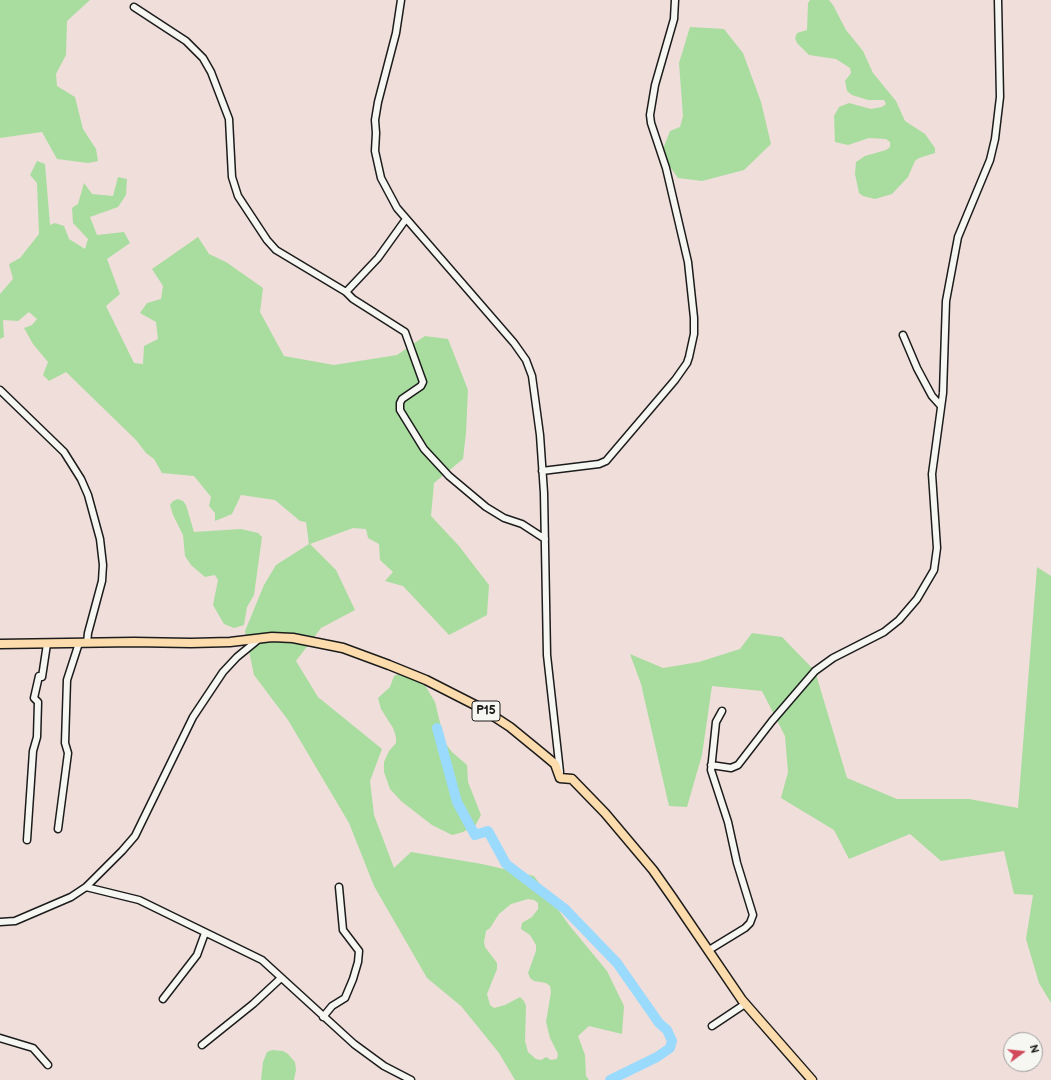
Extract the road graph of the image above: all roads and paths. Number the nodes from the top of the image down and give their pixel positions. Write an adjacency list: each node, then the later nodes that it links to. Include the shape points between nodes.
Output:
1 (401, 0): 5 (street, via 396,34 378,102 375,151 381,178)
2 (998, 0): 9 (street, via 1000,97 995,139 990,160 958,237 951,271 945,312)
3 (674, 1): 10 (street, via 674,20 655,85 650,123 666,168 688,262 694,334 687,363 606,461)
4 (134, 7): 6 (street, via 186,41 203,58 211,72 229,119 232,177 238,196 267,240 276,250)
5 (406, 219): 6 (street, via 378,258); 10 (street, via 481,304 526,360 534,383 538,408)
6 (346, 292): 11 (street, via 405,332 423,382 402,399 400,410 424,449 449,476 486,508 522,524)
7 (904, 335): 9 (street, via 917,368 932,396)
8 (0, 390): 13 (street, via 64,452 88,495 100,539 103,565 102,581)
9 (941, 406): 17 (street, via 932,474 937,560 926,585 909,610 884,632 833,658 815,671 738,765 731,768)
10 (542, 471): 11 (street)
11 (545, 539): 18 (street, via 547,655)
12 (260, 638): 13 (main road, P15, via 219,642); 18 (main road, P15, via 293,638 334,646 426,680 481,708 510,727 555,764); 21 (street, via 223,672 193,717 135,836)
13 (83, 643): 15 (main road, P15); 19 (street, via 68,680 65,743 68,753)
14 (0, 644): 15 (main road, P15)
15 (47, 644): 20 (street, via 42,677 38,676 34,698 38,702 37,737 33,751)
16 (722, 711): 17 (street, via 716,722)
17 (711, 765): 25 (street, via 753,915 745,928)
18 (560, 778): 25 (main road, via 572,779 616,825 653,870)
19 (58, 829)
20 (27, 840)
21 (86, 887): 23 (street, via 71,897 15,921); 24 (street, via 139,900)
22 (339, 887): 29 (street, via 343,930 359,951 358,962 354,979 345,998 332,1006)
23 (0, 922)
24 (205, 933): 26 (street, via 262,960); 27 (street, via 197,955)
25 (709, 950): 28 (main road)
26 (281, 978): 29 (street); 32 (street, via 254,1004)
27 (163, 999)
28 (745, 1004): 30 (street); 35 (main road)
29 (323, 1017): 34 (street, via 384,1066)
30 (712, 1026)
31 (0, 1038): 33 (street, via 33,1048)
32 (202, 1045)
33 (48, 1065)
34 (411, 1080)
35 (812, 1080)

